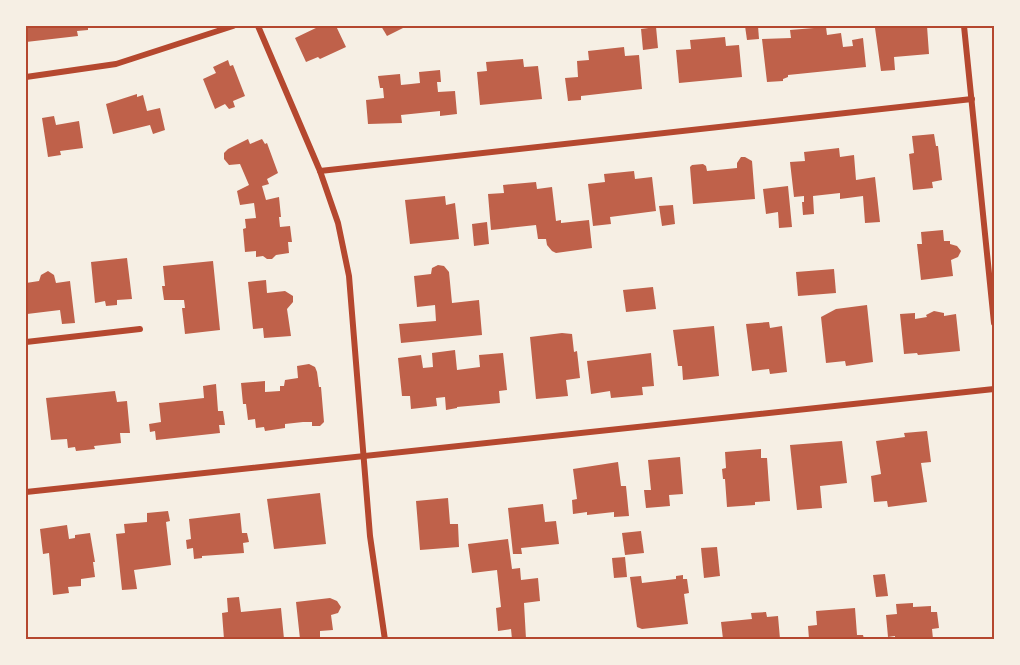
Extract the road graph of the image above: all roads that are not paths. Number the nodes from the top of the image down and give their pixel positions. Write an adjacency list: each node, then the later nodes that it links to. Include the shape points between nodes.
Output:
1 (233, 26): 4 (street, via 116,64)
2 (258, 26): 6 (street)
3 (964, 26): 5 (street)
4 (26, 77)
5 (972, 99): 6 (street); 7 (street)
6 (320, 171): 11 (street, via 338,223 349,276)
7 (994, 322)
8 (140, 329): 9 (street)
9 (26, 342)
10 (994, 388): 11 (street)
11 (363, 455): 12 (street); 13 (street)
12 (26, 492)
13 (385, 639)

